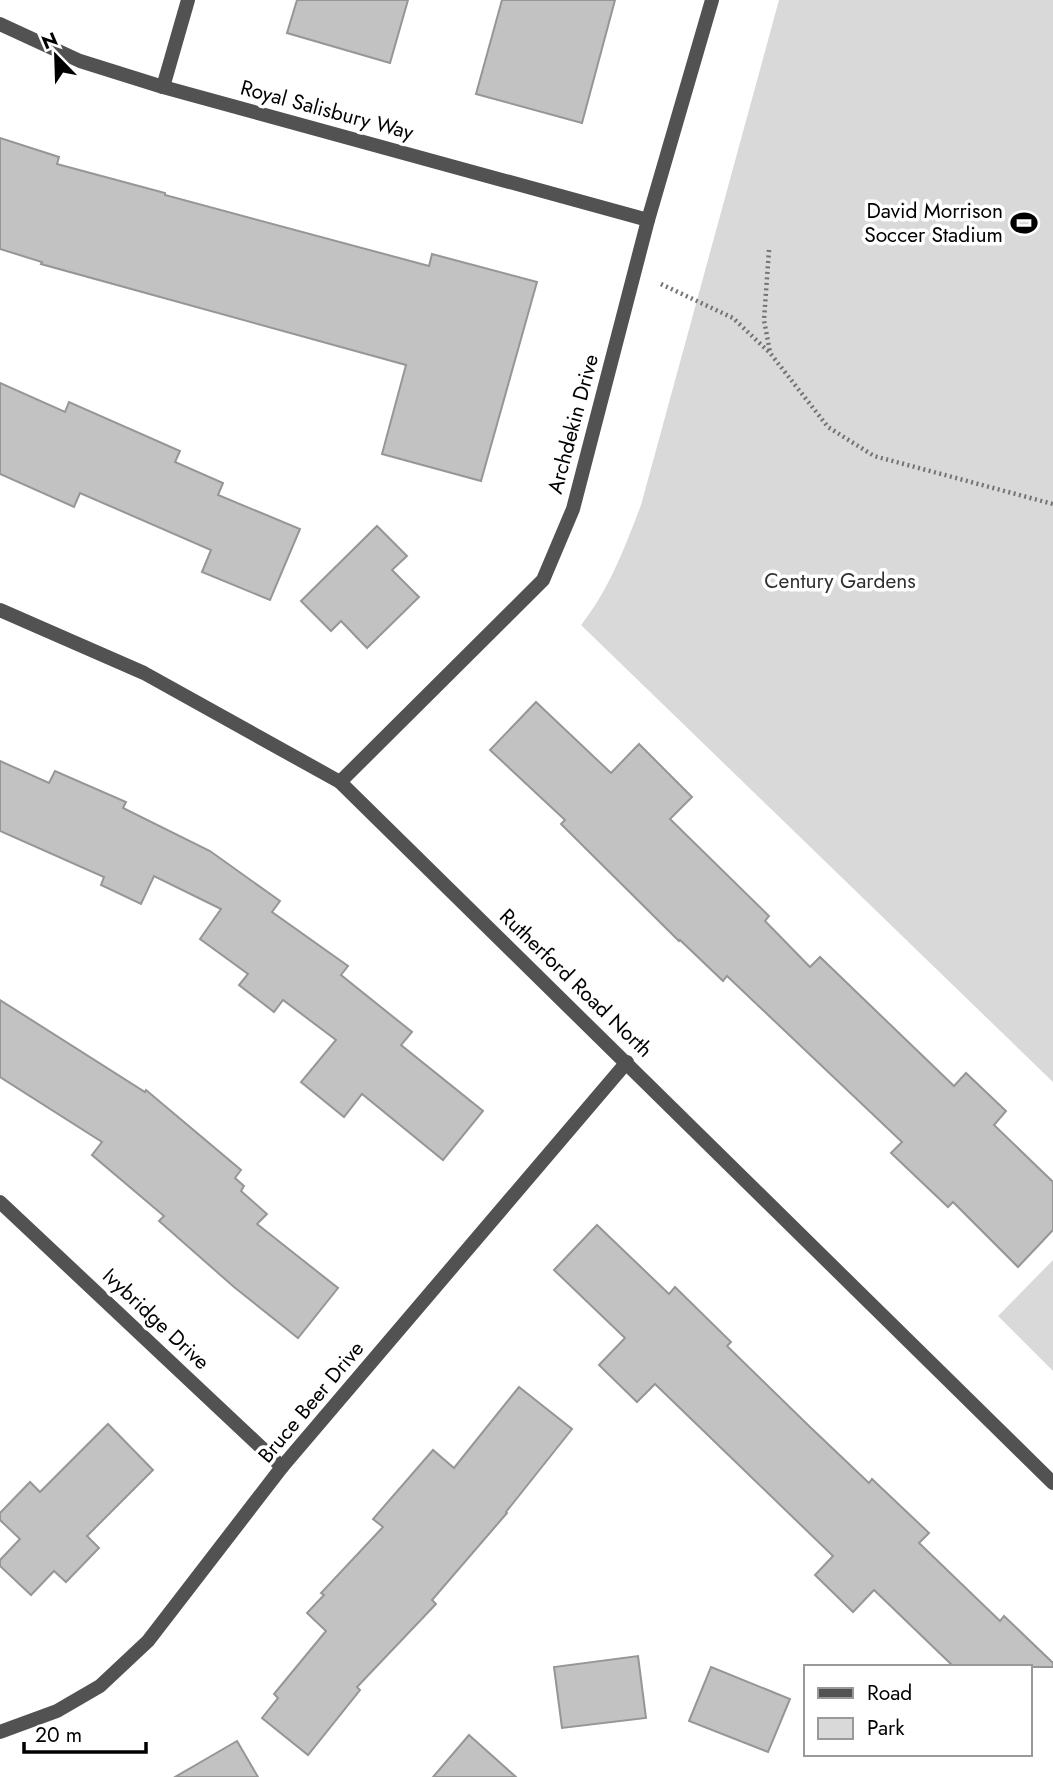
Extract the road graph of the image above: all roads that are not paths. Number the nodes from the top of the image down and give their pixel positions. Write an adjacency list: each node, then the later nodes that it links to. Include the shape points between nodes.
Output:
1 (188, 0): 4 (street)
2 (712, 0): 5 (street, Archdekin Drive)
3 (0, 24): 4 (street, Royal Salisbury Way, via 80,61)
4 (163, 87): 5 (street, Royal Salisbury Way)
5 (648, 220): 7 (street, Archdekin Drive, via 573,509 543,580)
6 (0, 610): 7 (street, Rutherford Road North, via 144,673)
7 (341, 782): 8 (street, Rutherford Road North)
8 (627, 1062): 10 (street, Bruce Beer Drive); 11 (street, Rutherford Road North)
9 (0, 1202): 10 (street, Ivybridge Drive)
10 (282, 1467): 12 (street, Bruce Beer Drive, via 148,1641 100,1686 57,1711)
11 (1053, 1483)
12 (0, 1732)

